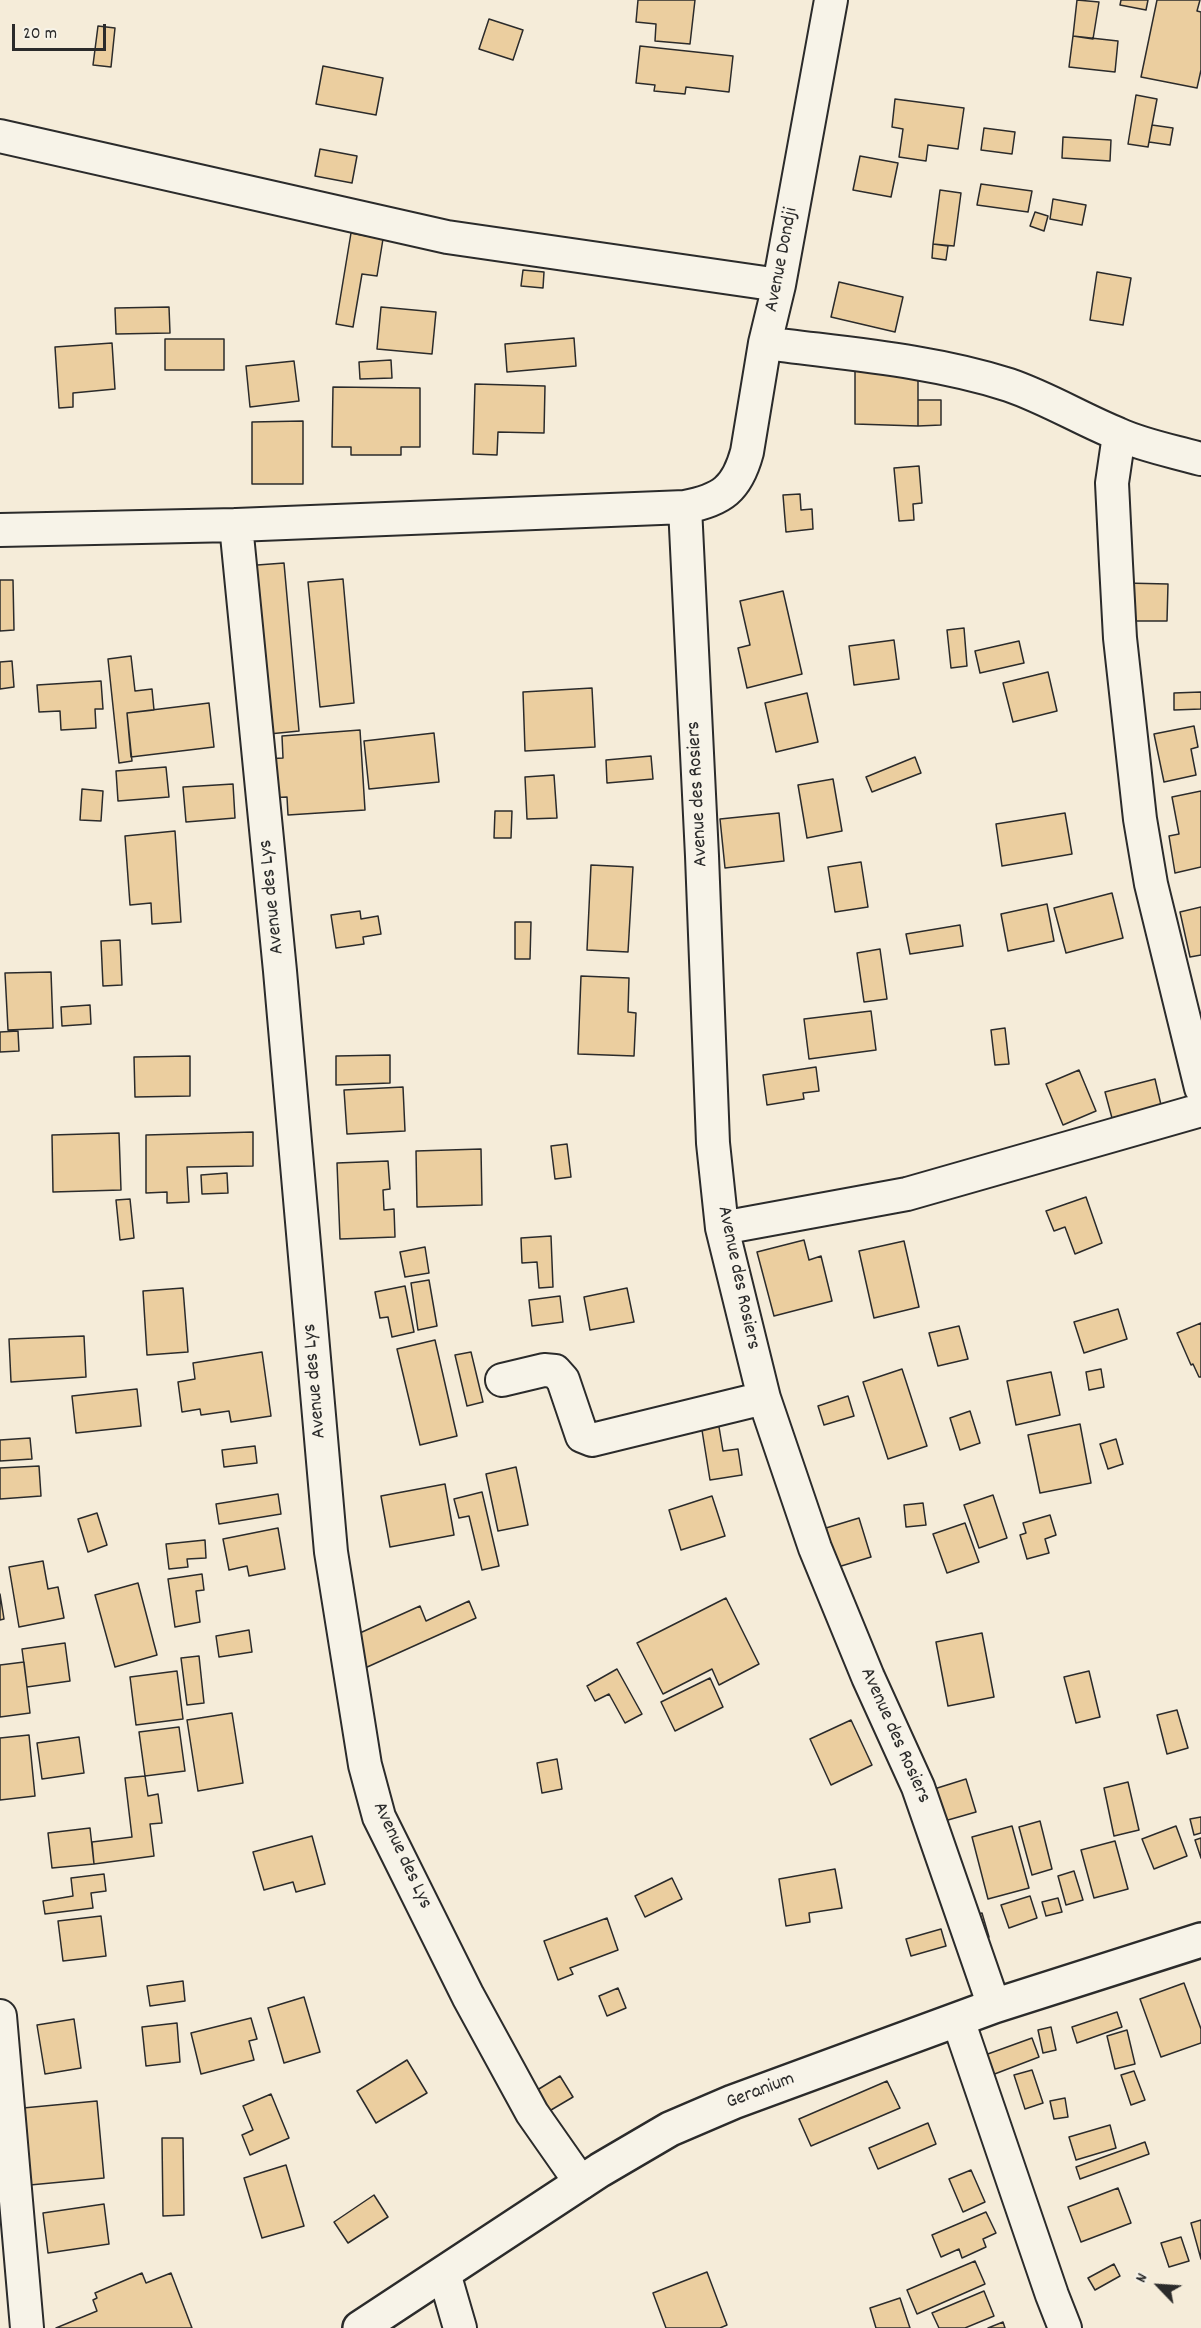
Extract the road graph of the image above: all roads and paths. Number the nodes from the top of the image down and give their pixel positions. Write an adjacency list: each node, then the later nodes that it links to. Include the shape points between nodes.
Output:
1 (831, 0): 3 (street, Avenue Dondji)
2 (0, 136): 3 (street, via 447,237)
3 (779, 285): 4 (street, Avenue Dondji)
4 (765, 344): 5 (street, via 957,371 1038,396); 7 (street, Avenue Dondji, via 743,468 722,496)
5 (1119, 435): 6 (street); 10 (street, via 1112,483 1120,638 1140,819 1151,884)
6 (1201, 459)
7 (696, 505): 8 (street); 12 (street, Avenue des Rosiers, via 702,845 713,1143)
8 (236, 525): 9 (street); 19 (street, Avenue des Lys, via 331,1552 365,1765 379,1817 468,1995 532,2113)
9 (0, 530)
10 (1201, 1088)
11 (1201, 1110): 12 (street, via 907,1194)
12 (722, 1228): 14 (street, Avenue des Rosiers)
13 (502, 1380): 14 (street, via 555,1371 563,1380 582,1436 591,1440)
14 (764, 1398): 16 (street, Avenue des Rosiers, via 816,1548 918,1787)
15 (1201, 1940): 16 (street, Geranium)
16 (994, 2006): 18 (street, Geranium)
17 (0, 2016): 21 (street)
18 (958, 2020): 19 (street, Geranium, via 670,2129); 24 (street)
19 (581, 2183): 20 (street, Geranium)
20 (444, 2273): 22 (street, Geranium); 23 (street)
21 (27, 2328)
22 (360, 2328)
23 (460, 2328)
24 (1065, 2328)

